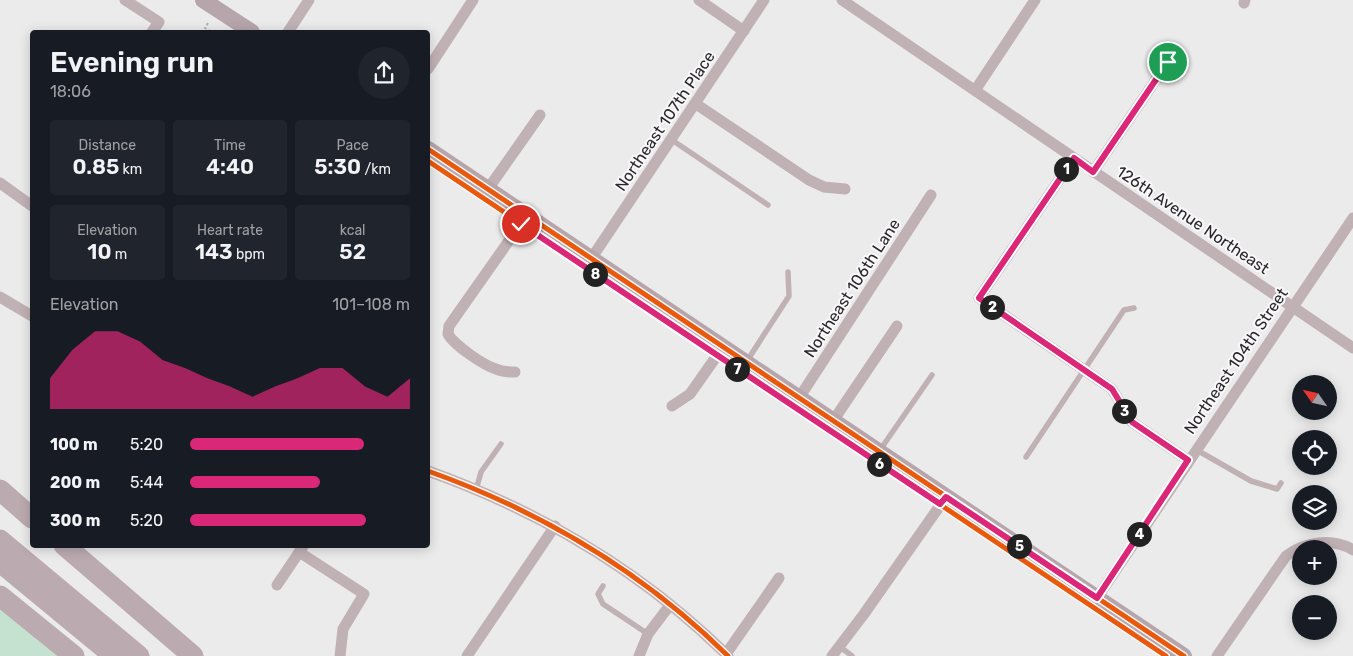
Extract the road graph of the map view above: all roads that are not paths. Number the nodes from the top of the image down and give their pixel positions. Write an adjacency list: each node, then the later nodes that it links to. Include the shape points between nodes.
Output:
1 (125, 0): 9 (street, via 159,22)
2 (203, 0): 10 (main road)
3 (309, 0): 11 (street)
4 (473, 0): 14 (street)
5 (699, 0): 12 (street)
6 (764, 0): 12 (street, Northeast 107th Place)
7 (842, 0): 15 (street, 126th Avenue Northeast)
8 (1035, 0): 15 (street)
9 (153, 30)
10 (249, 30)
11 (289, 30)
12 (744, 30): 16 (street, Northeast 107th Place)
13 (1168, 62): 21 (street)
14 (430, 66)
15 (976, 89): 20 (street, 126th Avenue Northeast)
16 (696, 104): 18 (street, Northeast 107th Place); 24 (street, via 809,180 824,187)
17 (540, 115): 23 (street)
18 (672, 140): 27 (lane); 30 (street, Northeast 107th Place)
19 (430, 150): 23 (main road)
20 (1074, 158): 21 (street, 126th Avenue Northeast); 40 (street, via 979,298)
21 (1093, 172): 33 (street, 126th Avenue Northeast)
22 (0, 183): 26 (street)
23 (488, 189): 28 (main road)
24 (844, 189)
25 (931, 195): 43 (street, Northeast 106th Lane)
26 (30, 205)
27 (768, 205)
28 (527, 215): 30 (main road); 41 (street, via 449,326 448,334 452,341 487,365 496,370)
29 (1353, 218): 33 (street, Northeast 104th Street)
30 (591, 259): 37 (main road)
31 (788, 272): 39 (lane, via 789,296)
32 (0, 297): 35 (street)
33 (1292, 307): 38 (street, 126th Avenue Northeast); 47 (street, Northeast 104th Street)
34 (1134, 308): 40 (lane, via 1124,310)
35 (30, 315)
36 (897, 326): 45 (street)
37 (723, 347): 39 (main road); 44 (street, via 690,394)
38 (1353, 348)
39 (746, 363): 43 (main road)
40 (1084, 370): 49 (lane); 50 (street, via 1112,389 1132,422)
41 (515, 372)
42 (932, 375): 48 (lane)
43 (799, 398): 45 (main road)
44 (672, 406)
45 (833, 421): 48 (main road)
46 (501, 444): 54 (lane, via 482,472)
47 (1195, 449): 50 (street, Northeast 104th Street); 52 (lane, via 1250,481 1277,489)
48 (879, 452): 55 (main road)
49 (1026, 457)
50 (1188, 460): 67 (street, Northeast 104th Street)
51 (430, 472): 54 (street)
52 (1281, 483)
53 (0, 490): 56 (highway)
54 (476, 490): 57 (street)
55 (946, 497): 67 (main road); 70 (street)
56 (30, 516)
57 (555, 526): 68 (street, via 599,552); 77 (street)
58 (0, 540): 74 (highway)
59 (68, 548): 75 (highway)
60 (302, 548): 64 (street); 76 (street, via 364,594 342,629)
61 (1353, 550): 82 (street, via 1336,543 1310,544 1286,556)
62 (0, 562): 73 (highway)
63 (779, 578): 71 (street)
64 (277, 585)
65 (603, 586): 69 (lane, via 598,594 602,604)
66 (0, 596): 72 (highway)
67 (1097, 598): 81 (main road)
68 (670, 605): 69 (street); 71 (street)
69 (648, 634): 78 (street)
70 (840, 646): 79 (street); 80 (lane)
71 (727, 655)
72 (74, 656)
73 (114, 656)
74 (138, 656)
75 (194, 656)
76 (340, 656)
77 (468, 656)
78 (639, 656)
79 (832, 656)
80 (852, 656)
81 (1184, 656)
82 (1217, 656)

